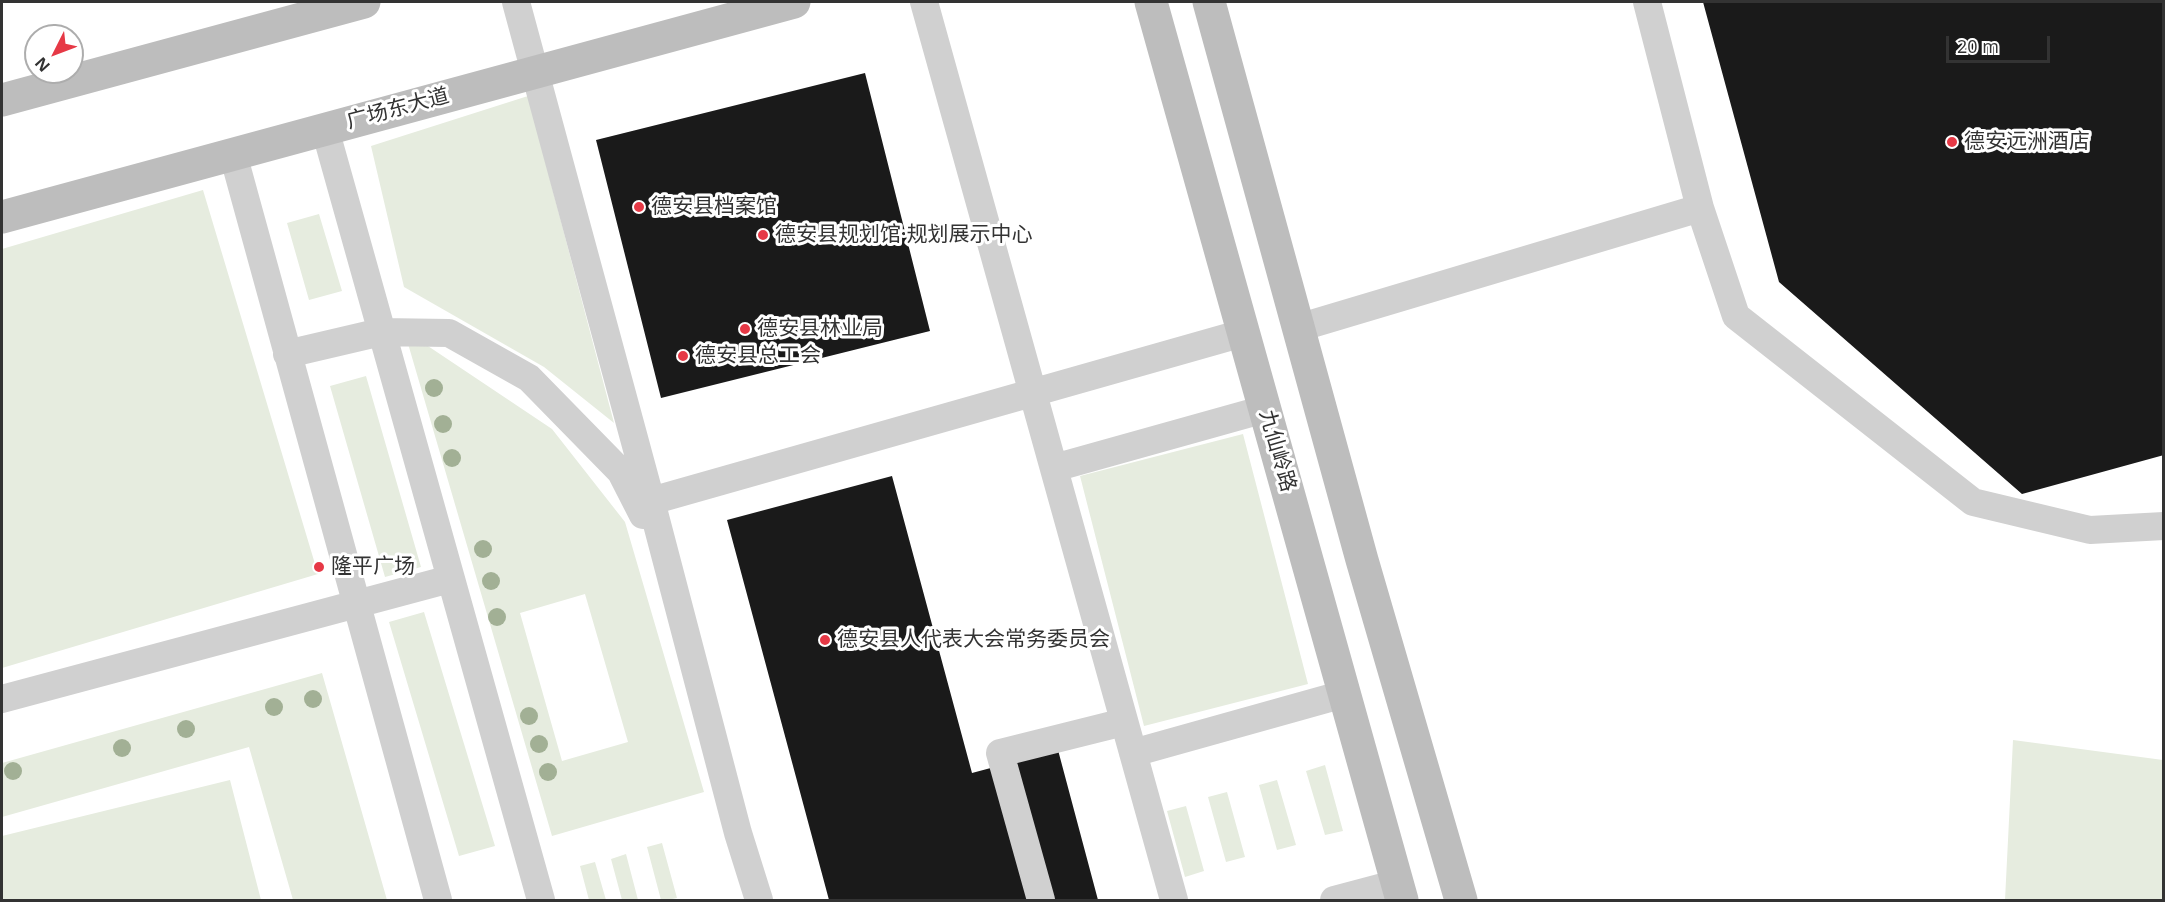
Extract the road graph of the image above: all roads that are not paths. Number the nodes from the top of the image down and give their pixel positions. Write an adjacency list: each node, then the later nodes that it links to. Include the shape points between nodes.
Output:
1 (364, 2): 8 (street)
2 (516, 2): 9 (street)
3 (794, 2): 9 (street, 广场东大道)
4 (924, 2): 19 (street)
5 (1150, 2): 17 (street, 九仙岭路)
6 (1209, 2): 15 (street)
7 (1647, 2): 13 (street)
8 (330, 7): 10 (street)
9 (535, 72): 11 (street, 广场东大道); 22 (street)
10 (2, 100)
11 (325, 129): 12 (street, 广场东大道); 16 (street)
12 (232, 154): 14 (street, 广场东大道); 18 (street)
13 (1700, 208): 15 (street); 23 (street, via 1737,316 1973,502 2090,530)
14 (2, 217)
15 (1298, 327): 38 (street)
16 (381, 332): 18 (street); 24 (street, via 449,333 530,378 621,472); 25 (street)
17 (1243, 333): 19 (street); 20 (street, 九仙岭路)
18 (287, 354): 26 (street)
19 (1033, 393): 21 (street); 22 (street)
20 (1265, 409): 21 (street); 27 (street, 九仙岭路)
21 (1054, 468): 29 (street)
22 (651, 501): 24 (street)
23 (2163, 526)
24 (668, 565): 34 (street)
25 (450, 579): 26 (street); 33 (street)
26 (357, 604): 28 (street); 32 (street)
27 (1344, 694): 30 (street); 31 (street, 九仙岭路)
28 (2, 699)
29 (1124, 722): 30 (street); 35 (street, via 1000,753)
30 (1133, 753): 36 (street)
31 (1400, 892): 37 (street)
32 (438, 900)
33 (541, 900)
34 (759, 900)
35 (1041, 900)
36 (1174, 900)
37 (1334, 900)
38 (1461, 900)

